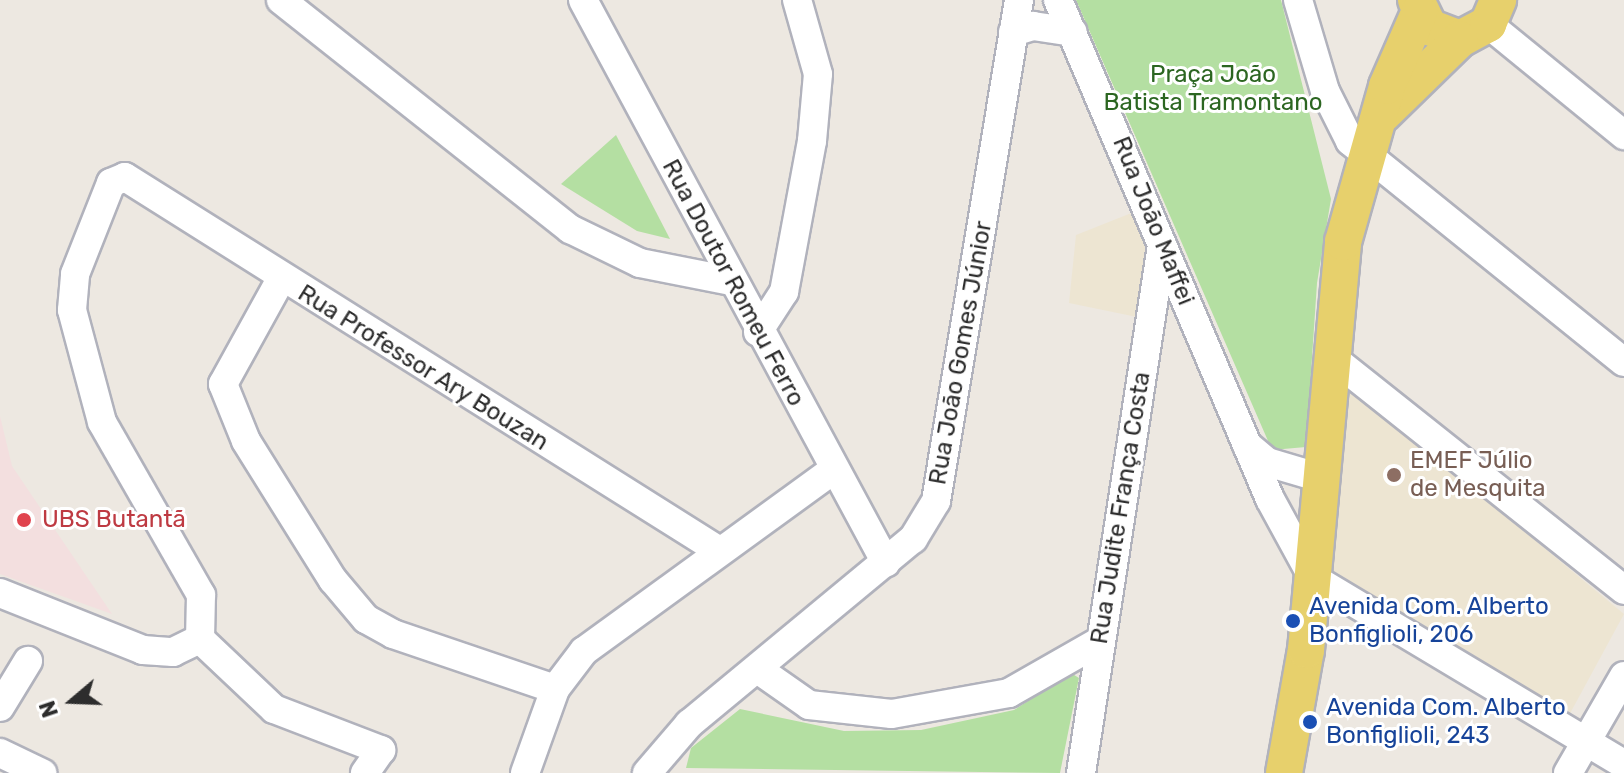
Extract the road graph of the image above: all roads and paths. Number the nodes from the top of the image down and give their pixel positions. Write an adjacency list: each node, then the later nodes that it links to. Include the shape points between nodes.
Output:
1 (281, 0): 15 (street, via 570,229 640,263)
2 (583, 0): 15 (street, Rua Doutor Romeu Ferro)
3 (797, 0): 16 (street, via 818,74 812,141 784,292)
4 (1019, 0): 9 (street, Rua João Gomes Júnior)
5 (1058, 0): 10 (street, Rua João Maffei)
6 (1298, 0): 11 (street, via 1342,131)
7 (1418, 6): 8 (main road, via 1435,32); 11 (main road)
8 (1482, 21): 11 (main road); 12 (street)
9 (1013, 32): 10 (street, via 1033,26); 23 (street, Rua João Gomes Júnior, via 943,474 925,523)
10 (1073, 32): 13 (street, Rua João Maffei)
11 (1376, 131): 17 (main road, via 1343,242); 18 (street)
12 (1624, 135)
13 (1162, 244): 19 (street, Rua João Maffei); 28 (street, Rua Judite França Costa)
14 (281, 279): 22 (street, Rua Professor Ary Bouzan); 27 (street, Rua Professor Ary Bouzan, via 132,177 111,183 75,274 72,310 102,422 201,595); 32 (street, via 223,384 246,441 333,580 366,619 393,634)
15 (731, 281): 16 (street, Rua Doutor Romeu Ferro)
16 (758, 332): 20 (street, Rua Doutor Romeu Ferro)
17 (1330, 356): 21 (main road); 25 (street)
18 (1624, 362)
19 (1246, 444): 21 (street, via 1267,462); 24 (street, Rua João Maffei)
20 (833, 470): 22 (street); 23 (street, Rua Doutor Romeu Ferro)
21 (1321, 478): 24 (main road)
22 (718, 550): 32 (street, via 606,630)
23 (886, 563): 30 (street, Rua João Gomes Júnior)
24 (1313, 578): 34 (street); 42 (main road)
25 (1624, 590)
26 (0, 593): 27 (street, via 143,650 173,652)
27 (200, 639): 36 (street, via 274,709)
28 (1100, 641): 30 (street, via 1009,693 892,714 809,705); 41 (street, Rua Judite França Costa)
29 (28, 661): 33 (street)
30 (759, 670): 40 (street, Rua João Gomes Júnior, via 689,724)
31 (1624, 676): 34 (street)
32 (555, 689): 39 (street)
33 (0, 707)
34 (1587, 741): 37 (street); 43 (street)
35 (0, 753): 38 (street)
36 (373, 762)
37 (1624, 764)
38 (42, 773)
39 (525, 773)
40 (647, 773)
41 (1081, 773)
42 (1284, 773)
43 (1568, 773)

